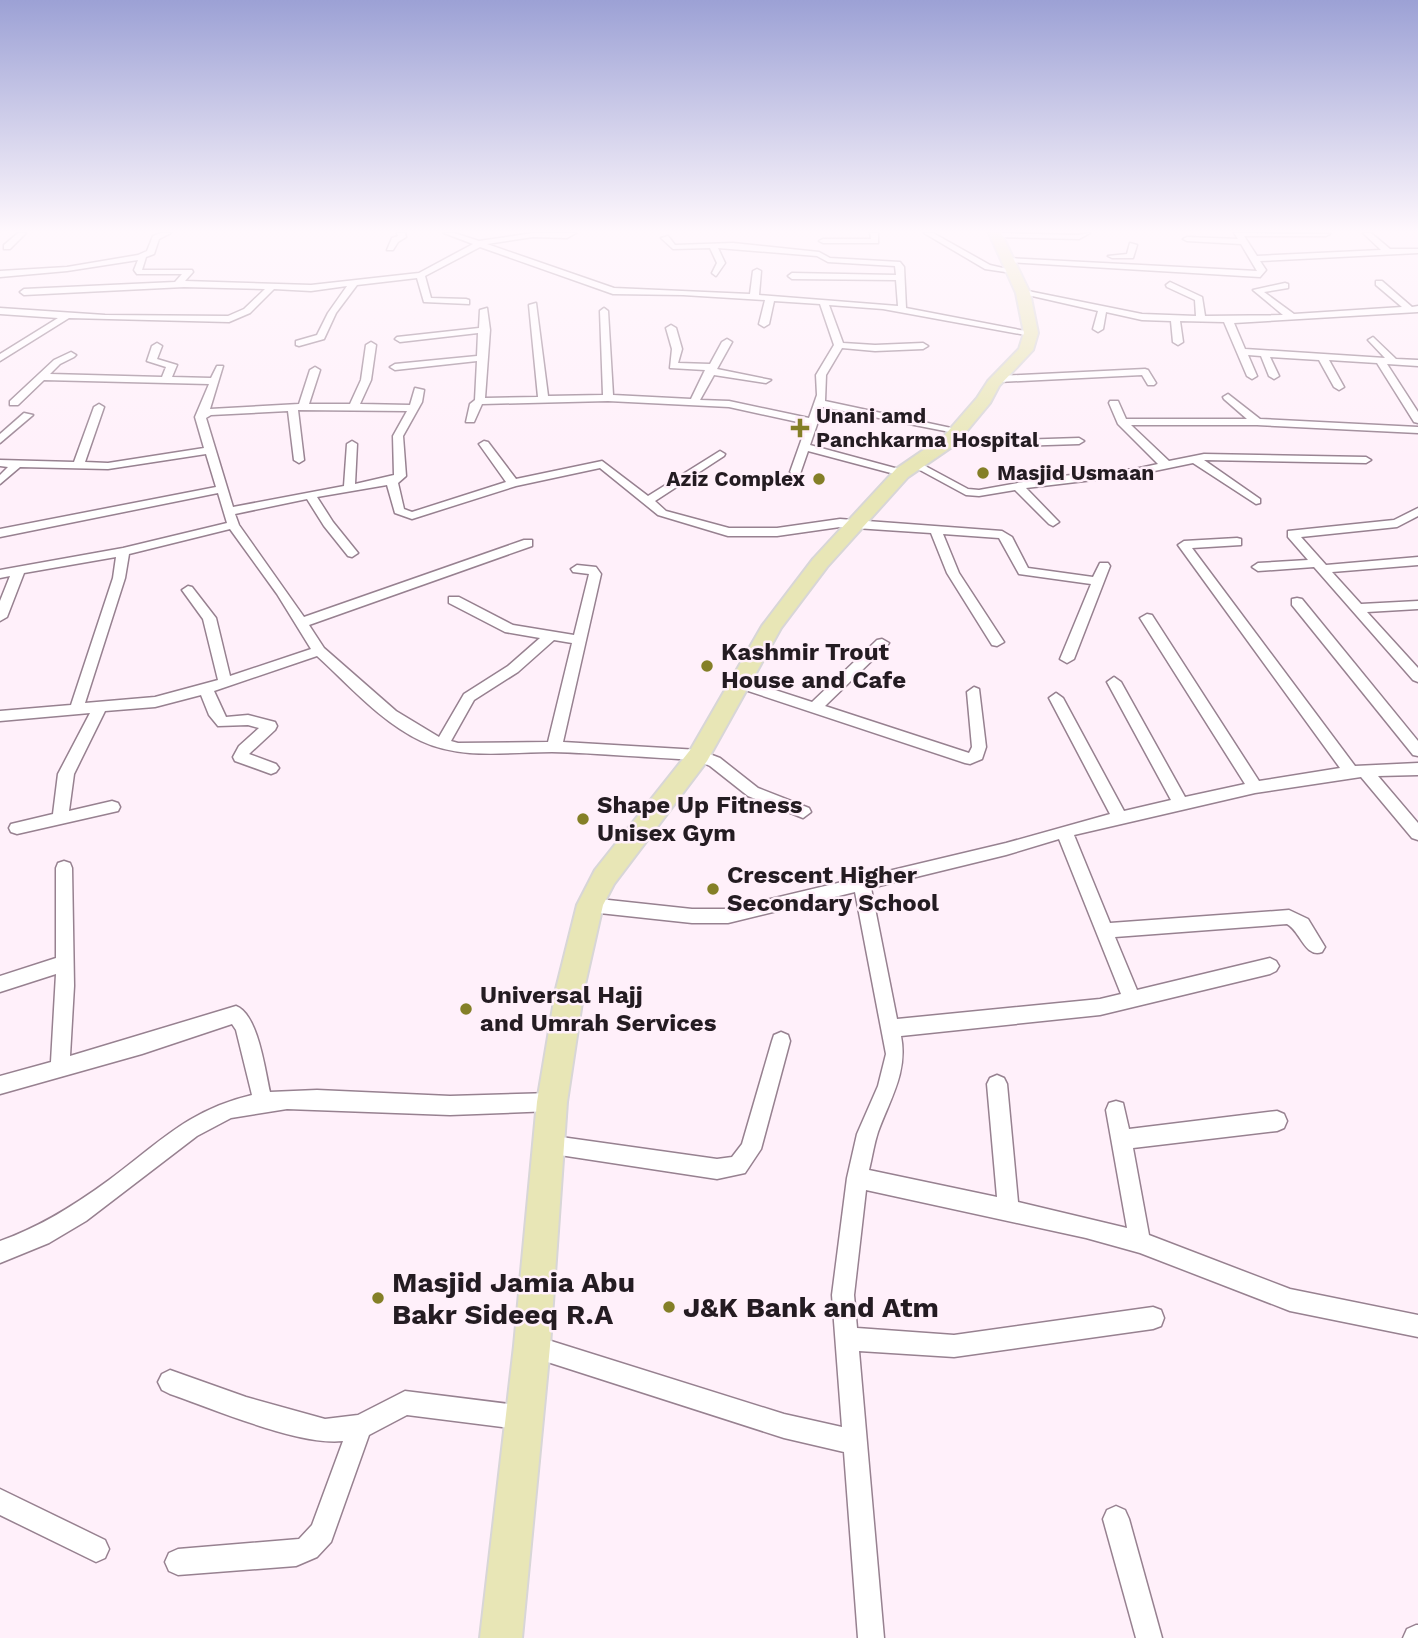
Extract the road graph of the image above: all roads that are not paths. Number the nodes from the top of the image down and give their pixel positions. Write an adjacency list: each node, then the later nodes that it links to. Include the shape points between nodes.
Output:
1 (249, 309): 17 (street, via 229,319 195,321)
2 (335, 309): 30 (street, via 321,337)
3 (533, 309): 60 (street)
4 (767, 309): 21 (street)
5 (827, 309): 32 (street)
6 (908, 309): 25 (street)
7 (1024, 309): 25 (main road)
8 (1098, 309): 15 (street)
9 (1199, 309): 19 (street)
10 (1282, 309): 16 (street)
11 (484, 310): 24 (street)
12 (1414, 310): 16 (street)
13 (0, 311): 17 (street)
14 (604, 311): 59 (street)
15 (1102, 311): 18 (street); 23 (street)
16 (1291, 316): 20 (street)
17 (65, 317): 39 (street)
18 (1175, 317): 19 (street); 29 (street)
19 (1201, 317): 20 (street)
20 (1228, 320): 35 (street)
21 (764, 324)
22 (671, 328): 46 (street, via 677,349 673,366)
23 (1098, 329)
24 (485, 330): 26 (street); 40 (street)
25 (1031, 333): 51 (main road, via 1026,350)
26 (400, 339)
27 (1373, 340): 42 (street)
28 (727, 342): 46 (street)
29 (1178, 342)
30 (299, 343)
31 (371, 345): 68 (street, via 366,380)
32 (839, 345): 34 (street); 64 (street, via 821,375)
33 (157, 346): 52 (street, via 152,361 172,364)
34 (923, 346)
35 (1243, 352): 36 (street); 48 (street)
36 (1264, 354): 38 (street); 49 (street)
37 (71, 355): 50 (street)
38 (1322, 357): 41 (street); 56 (street)
39 (0, 358)
40 (483, 358): 45 (street); 61 (street)
41 (1380, 361): 42 (street); 73 (street)
42 (1393, 361): 43 (street)
43 (1418, 363)
44 (220, 368): 54 (street)
45 (395, 368)
46 (710, 369): 53 (street); 62 (street)
47 (315, 370): 67 (street)
48 (1252, 376)
49 (1274, 376)
50 (41, 377): 52 (street); 63 (street)
51 (998, 379): 55 (street, via 1145,372); 78 (main road)
52 (166, 380): 54 (street)
53 (766, 380)
54 (212, 381): 70 (street)
55 (1151, 383)
56 (1339, 387)
57 (419, 390): 69 (street)
58 (1228, 397): 76 (street)
59 (608, 398): 60 (street); 62 (street)
60 (543, 400): 61 (street)
61 (480, 401): 72 (street, via 475,402)
62 (694, 402): 74 (street, via 752,407)
63 (15, 403)
64 (819, 403): 74 (street); 78 (street)
65 (1114, 403): 75 (street)
66 (99, 407): 91 (street)
67 (298, 407): 68 (street); 70 (street); 87 (street)
68 (354, 407): 69 (street)
69 (414, 408): 96 (street, via 399,429 400,476)
70 (204, 414): 84 (street, via 200,420)
71 (28, 415): 79 (street)
72 (470, 420)
73 (1418, 421)
74 (812, 422): 83 (street)
75 (1122, 422): 76 (street); 92 (street)
76 (1257, 422): 77 (street)
77 (1418, 429)
78 (953, 436): 80 (street, via 985,444); 93 (main road)
79 (0, 440)
80 (1079, 441)
81 (352, 444): 100 (street)
82 (484, 444): 97 (street)
83 (804, 447): 93 (street); 94 (street)
84 (211, 450): 91 (street, via 124,465); 99 (street)
85 (720, 454): 102 (street)
86 (1195, 459): 88 (street); 92 (street); 103 (street)
87 (299, 460)
88 (1366, 460)
89 (19, 462): 90 (street); 91 (street); 95 (street)
90 (0, 463)
91 (78, 466)
92 (1167, 466): 98 (street)
93 (907, 468): 98 (street, via 969,493); 107 (main road)
94 (796, 472)
95 (0, 481)
96 (391, 482): 97 (street, via 399,511 406,516); 100 (street)
97 (513, 483): 102 (street, via 602,464)
98 (1018, 486): 106 (street)
99 (221, 489): 105 (street); 109 (street)
100 (349, 489): 101 (street)
101 (310, 494): 105 (street); 114 (street)
102 (649, 500): 107 (street, via 670,517 729,531 777,532)
103 (1256, 501)
104 (1418, 511): 117 (street, via 1397,523 1293,532)
105 (229, 512): 108 (street)
106 (1052, 522)
107 (855, 524): 110 (street); 140 (main road, via 772,625)
108 (233, 525): 113 (street); 130 (street)
109 (0, 533)
110 (937, 533): 122 (street, via 1002,535 1023,571); 133 (street, via 953,573)
111 (1237, 542): 154 (street, via 1184,545)
112 (528, 543): 130 (street)
113 (123, 552): 120 (street); 144 (street, via 119,578)
114 (352, 553)
115 (1418, 561): 117 (street)
116 (1104, 566): 122 (street)
117 (1321, 566): 118 (street); 127 (street)
118 (1258, 567)
119 (577, 569): 132 (street, via 595,572)
120 (19, 570): 121 (street); 128 (street)
121 (0, 574)
122 (1096, 582): 136 (street)
123 (188, 590): 138 (street, via 209,618)
124 (454, 600): 131 (street, via 510,629)
125 (1297, 602): 150 (street)
126 (1418, 605): 127 (street)
127 (1357, 608): 137 (street)
128 (0, 617)
129 (1147, 618): 155 (street)
130 (301, 623): 135 (street)
131 (551, 636): 132 (street); 148 (street, via 513,669 470,697)
132 (579, 640): 149 (street)
133 (998, 642)
134 (882, 643): 146 (street)
135 (319, 651): 138 (street); 148 (street, via 391,715)
136 (1067, 659)
137 (1418, 677)
138 (226, 682): 141 (street)
139 (1114, 682): 156 (street)
140 (738, 683): 146 (street); 151 (main road)
141 (206, 689): 145 (street, via 155,702); 152 (street, via 223,722 248,720 270,726 240,757)
142 (974, 692): 146 (street, via 979,747 970,759)
143 (1056, 698): 159 (street)
144 (77, 707): 145 (street); 147 (street)
145 (100, 708): 160 (street, via 66,774)
146 (814, 709)
147 (0, 716)
148 (442, 744): 149 (street, via 474,749)
149 (554, 747): 151 (street)
150 (1418, 751)
151 (699, 755): 158 (street, via 753,792); 166 (main road, via 604,877)
152 (271, 768)
153 (1418, 769): 154 (street)
154 (1359, 773): 155 (street); 163 (street)
155 (1255, 787): 156 (street)
156 (1180, 803): 159 (street)
157 (112, 807): 160 (street)
158 (803, 811)
159 (1119, 817): 162 (street)
160 (60, 818): 161 (street)
161 (17, 828)
162 (1064, 831): 165 (street); 167 (street)
163 (1418, 834)
164 (64, 868): 169 (street)
165 (862, 883): 166 (street, via 728,916); 173 (street)
166 (590, 905): 179 (main road, via 570,989)
167 (1106, 930): 168 (street, via 1289,917 1302,924); 172 (street)
168 (1316, 947)
169 (65, 963): 171 (street); 175 (street)
170 (1270, 966): 172 (street)
171 (0, 984)
172 (1132, 999): 173 (street, via 1062,1012)
173 (892, 1028): 184 (street, via 893,1071 867,1133)
174 (781, 1041): 183 (street, via 751,1149 738,1166 716,1169)
175 (60, 1068): 177 (street); 178 (street, via 236,1014 245,1027)
176 (997, 1084): 185 (street)
177 (0, 1086)
178 (263, 1102): 179 (street); 187 (street, via 202,1121 75,1218 45,1236)
179 (552, 1102): 183 (main road)
180 (1116, 1110): 182 (street)
181 (1278, 1121): 182 (street)
182 (1121, 1140): 186 (street)
183 (547, 1145): 191 (main road)
184 (858, 1178): 185 (street); 190 (street, via 843,1295)
185 (1008, 1208): 186 (street)
186 (1140, 1242): 189 (street, via 1290,1300)
187 (0, 1252)
188 (1153, 1318): 190 (street, via 954,1346)
189 (1418, 1326)
190 (846, 1339): 195 (street)
191 (532, 1346): 193 (main road); 195 (street, via 785,1426)
192 (170, 1382): 194 (street, via 325,1431)
193 (524, 1418): 194 (street, via 405,1403); 200 (main road)
194 (360, 1427): 199 (street, via 322,1533 308,1548 296,1553)
195 (855, 1442): 201 (street)
196 (0, 1502): 198 (street)
197 (1116, 1519): 202 (street)
198 (96, 1549)
199 (177, 1562)
200 (501, 1638)
201 (871, 1638)
202 (1149, 1638)

